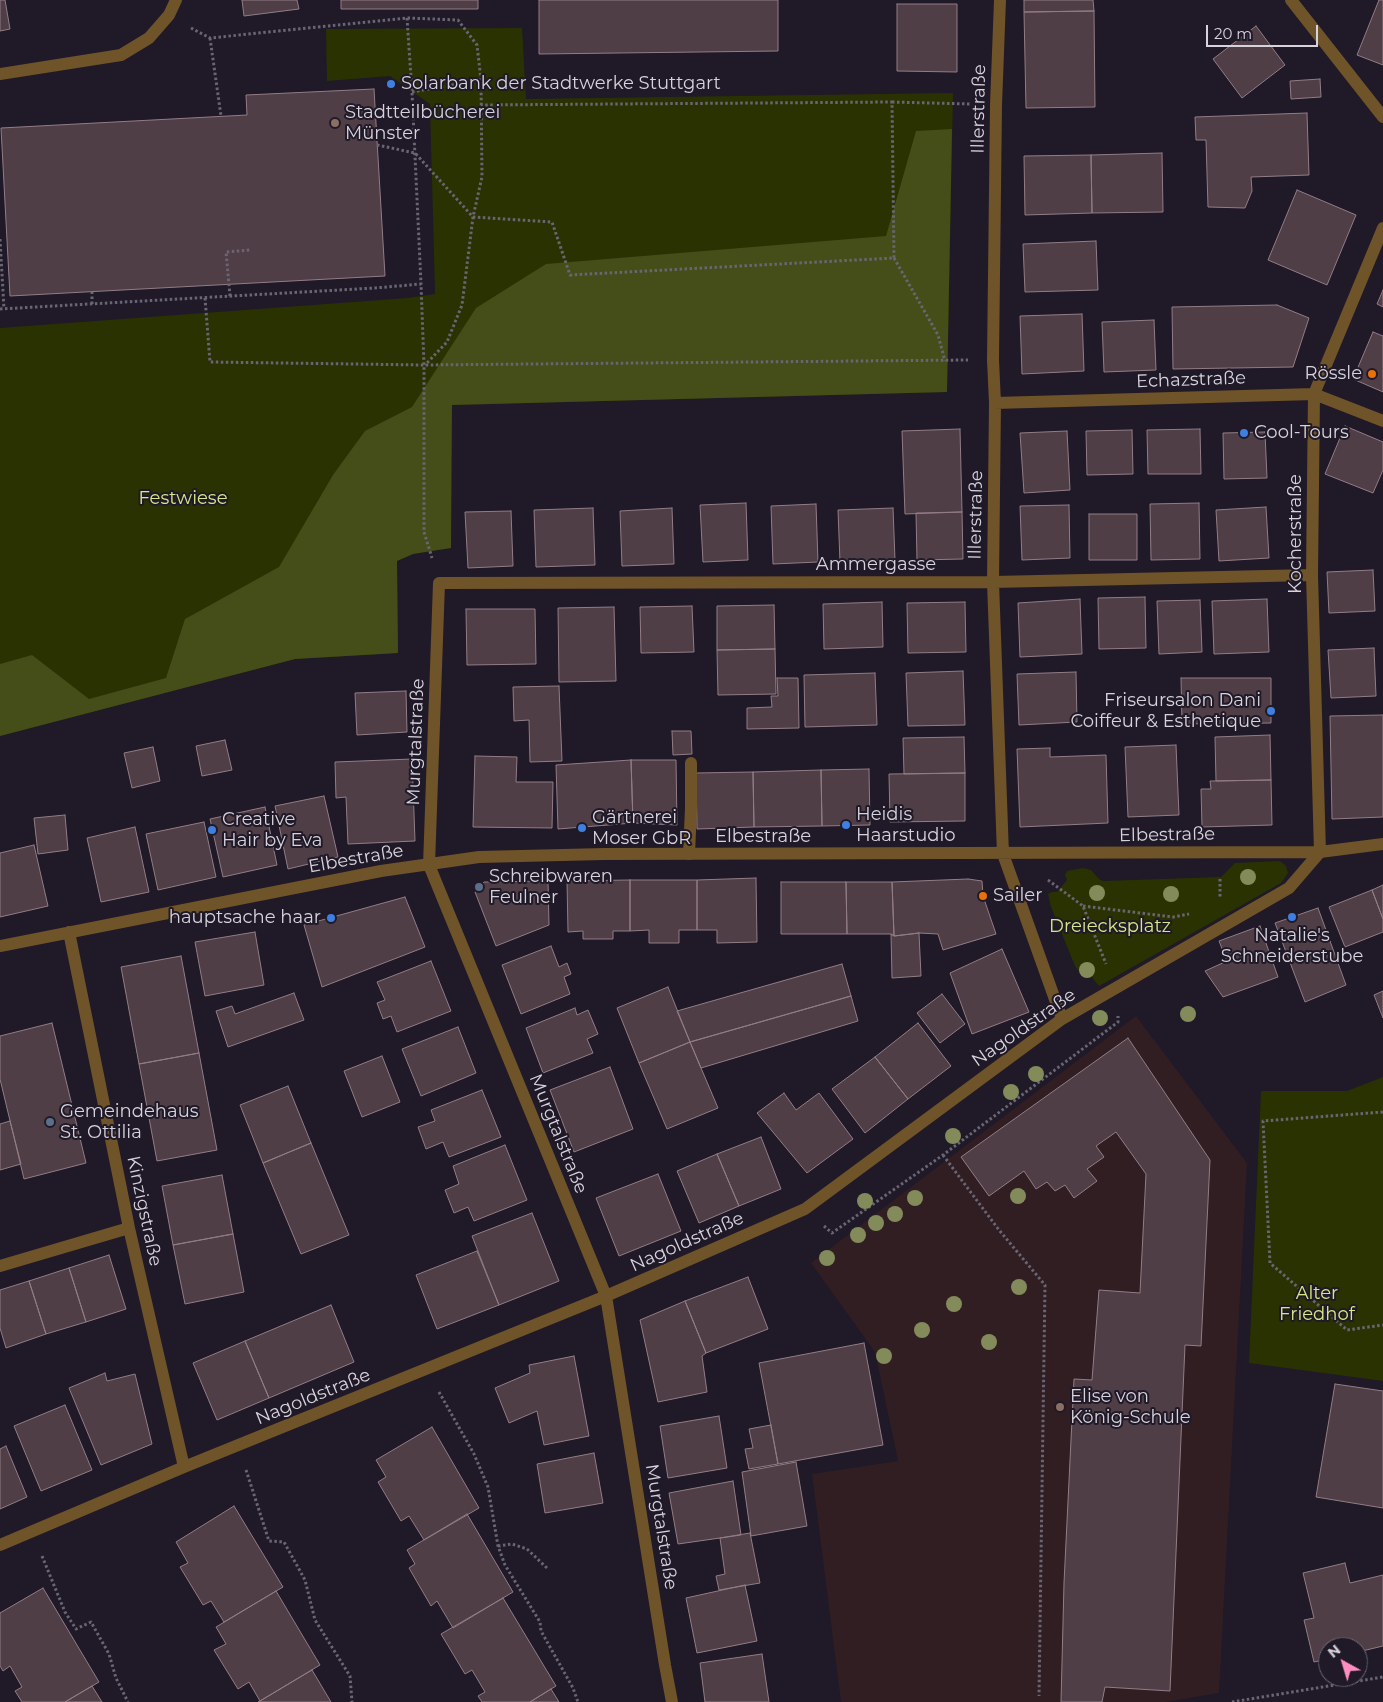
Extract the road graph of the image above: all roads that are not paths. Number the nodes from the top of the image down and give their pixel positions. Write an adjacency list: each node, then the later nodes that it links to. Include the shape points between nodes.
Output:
1 (176, 0): 4 (street, via 169,15 149,38 121,55)
2 (1000, 0): 8 (street, Illerstraße, via 996,105)
3 (1291, 0): 5 (street)
4 (0, 74)
5 (1383, 117)
6 (1383, 228): 7 (street, Kocherstraße)
7 (1314, 394): 8 (street, Echazstraße); 9 (street, Echazstraße); 10 (street, Kocherstraße)
8 (995, 403): 11 (street, Illerstraße)
9 (1383, 421)
10 (1312, 576): 11 (street, Ammergasse); 15 (street, Kocherstraße)
11 (993, 582): 12 (street, Ammergasse); 17 (street, Illerstraße)
12 (439, 583): 18 (street, Murgtalstraße)
13 (691, 763): 16 (street)
14 (1383, 844): 15 (street, Elbestraße)
15 (1320, 852): 17 (street, Elbestraße); 21 (street, Nagoldstraße, via 1289,888)
16 (689, 854): 17 (street, Elbestraße); 18 (street, Elbestraße, via 479,857)
17 (1003, 854): 21 (street, Illerstraße)
18 (429, 864): 19 (street, Elbestraße); 24 (street, Murgtalstraße)
19 (69, 932): 20 (street, Elbestraße); 22 (street, Kinzigstraße)
20 (0, 946)
21 (1062, 1019): 24 (street, Nagoldstraße, via 805,1209)
22 (129, 1228): 23 (street); 25 (street, Kinzigstraße)
23 (0, 1266)
24 (606, 1296): 25 (street, Nagoldstraße); 27 (street, Murgtalstraße)
25 (184, 1467): 26 (street, Nagoldstraße)
26 (0, 1545)
27 (672, 1702)

